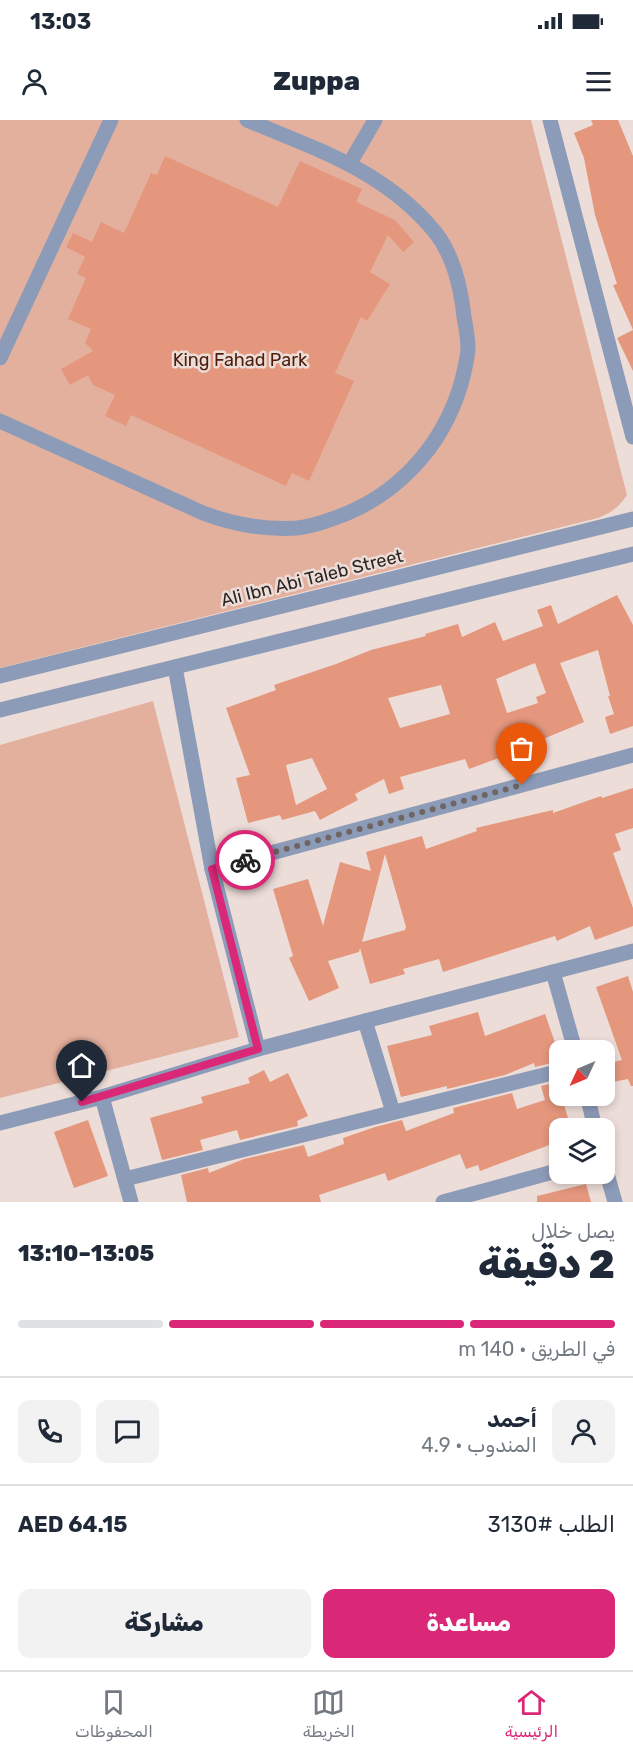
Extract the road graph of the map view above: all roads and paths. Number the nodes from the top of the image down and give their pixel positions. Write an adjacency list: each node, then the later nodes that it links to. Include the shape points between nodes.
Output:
1 (111, 120): 6 (street)
2 (247, 120): 5 (street)
3 (375, 120): 5 (street)
4 (550, 120): 8 (street)
5 (350, 163): 7 (street, via 396,193 437,234 458,279 468,349 448,419 421,459 386,492 321,523 297,528 246,525 203,513)
6 (0, 358)
7 (0, 421)
8 (633, 437)
9 (633, 519): 12 (street, Ali Ibn Abi Taleb Street)
10 (633, 554): 11 (street)
11 (175, 668): 13 (street); 15 (street)
12 (0, 676)
13 (0, 710)
14 (633, 755): 15 (street)
15 (212, 869): 20 (street)
16 (633, 951): 17 (street)
17 (553, 972): 18 (street); 19 (street)
18 (365, 1021): 20 (street); 23 (street)
19 (572, 1040)
20 (258, 1049): 22 (street)
21 (549, 1074): 23 (street)
22 (102, 1097): 24 (street); 26 (street)
23 (393, 1112): 26 (street)
24 (0, 1123)
25 (549, 1173): 29 (street)
26 (125, 1179): 28 (street)
27 (610, 1184): 30 (street)
28 (131, 1202)
29 (443, 1202)
30 (615, 1202)

